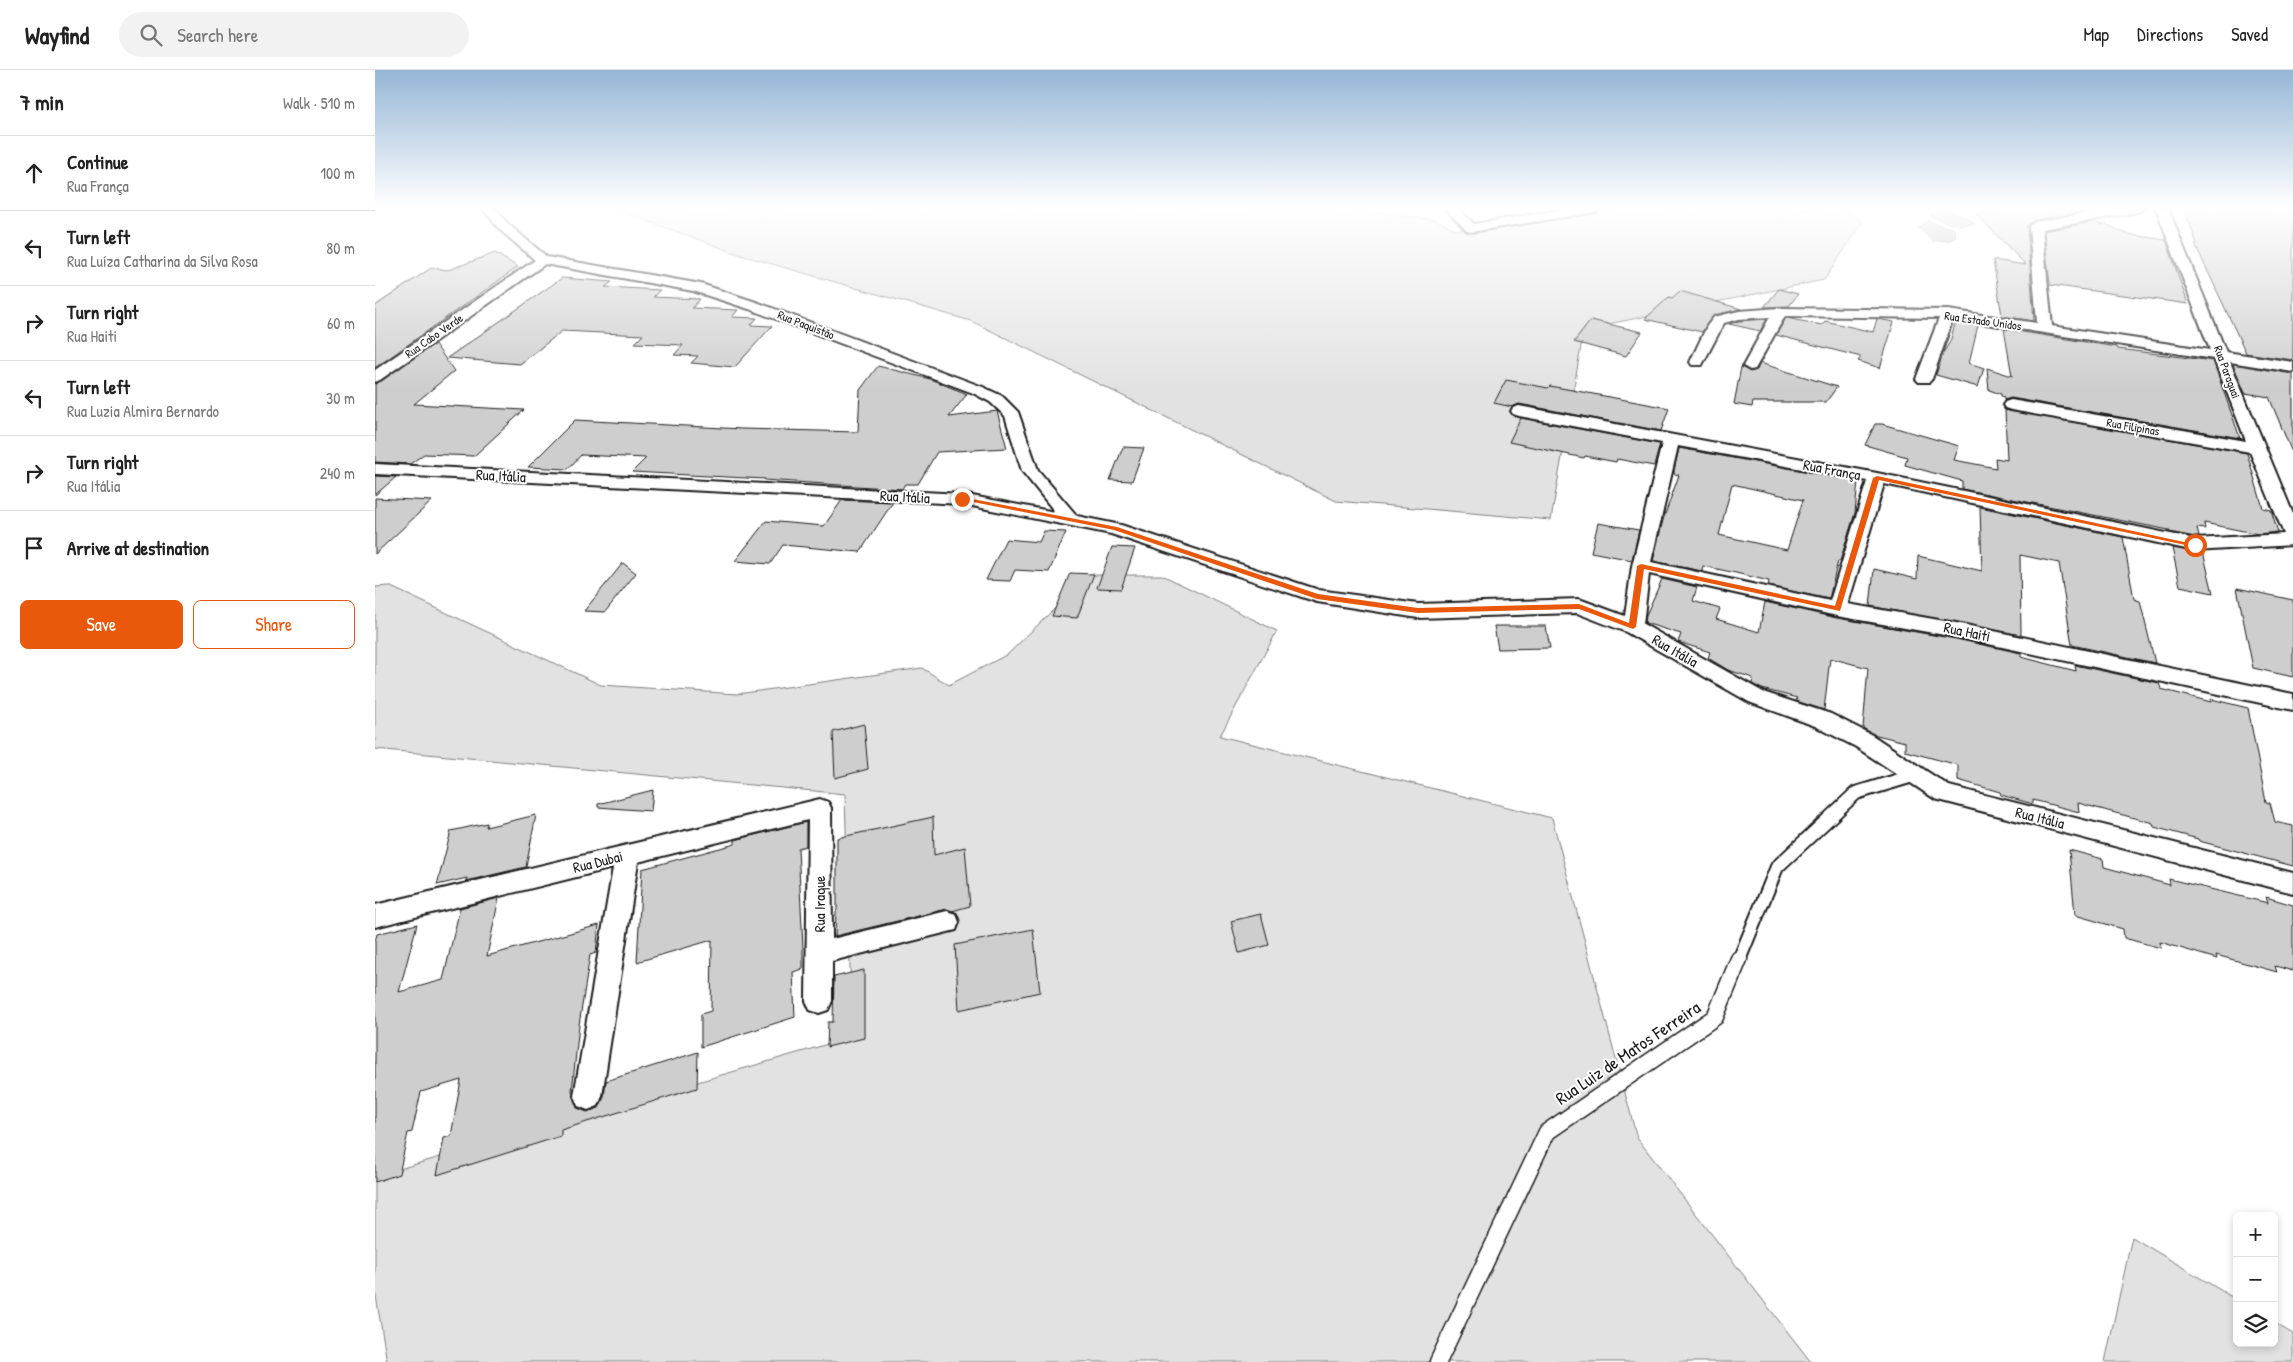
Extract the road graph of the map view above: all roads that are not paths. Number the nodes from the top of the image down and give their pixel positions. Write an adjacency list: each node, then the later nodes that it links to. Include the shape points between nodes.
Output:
1 (531, 268): 12 (street, Rua Cabo Verde)
2 (597, 268): 20 (street, Rua Paquistão, via 695,287 754,306 996,399 1012,415 1030,470)
3 (2039, 268): 7 (street)
4 (2186, 268): 8 (street, Rua Paraguai)
5 (1780, 312): 6 (street, Rua Estado Unidos); 9 (street, Rua Estado Unidos, via 1719,320); 10 (street)
6 (1948, 314): 7 (street, Rua Estado Unidos); 13 (street)
7 (2045, 330): 8 (street, Rua Estado Unidos)
8 (2222, 357): 11 (street, Rua Estado Unidos); 17 (street, Rua Paraguai)
9 (1697, 362)
10 (1750, 366)
11 (2293, 367)
12 (375, 377)
13 (1924, 379)
14 (2011, 405): 17 (street, Rua Filipinas)
15 (1519, 411): 16 (street, Rua França)
16 (1671, 439): 19 (street, Rua França); 23 (street)
17 (2255, 448): 21 (street, Rua Paraguai)
18 (375, 469): 20 (street, Rua Itália, via 962,499)
19 (1877, 478): 22 (street, Rua França, via 2195,545); 24 (street)
20 (1070, 519): 25 (street, Rua Itália, via 1115,528 1317,596 1418,611 1579,606)
21 (2293, 535)
22 (2293, 539)
23 (1641, 566): 24 (street, Rua Haiti); 25 (street)
24 (1837, 609): 26 (street, Rua Haiti, via 1956,630)
25 (1633, 627): 27 (street, Rua Itália, via 1756,697 1823,720 1864,741)
26 (2293, 702)
27 (1916, 775): 30 (street, Rua Itália, via 1943,792); 36 (lane, Rua Luiz de Matos Ferreira, via 1856,793 1777,867 1715,1017 1547,1132)
28 (820, 808): 29 (street, Rua Dubai); 33 (street, Rua Iraque)
29 (627, 855): 31 (street, Rua Dubai); 35 (street)
30 (2293, 883)
31 (375, 916)
32 (947, 922): 33 (street)
33 (820, 953): 34 (street, Rua Iraque)
34 (819, 1001)
35 (588, 1096)
36 (1438, 1362)

